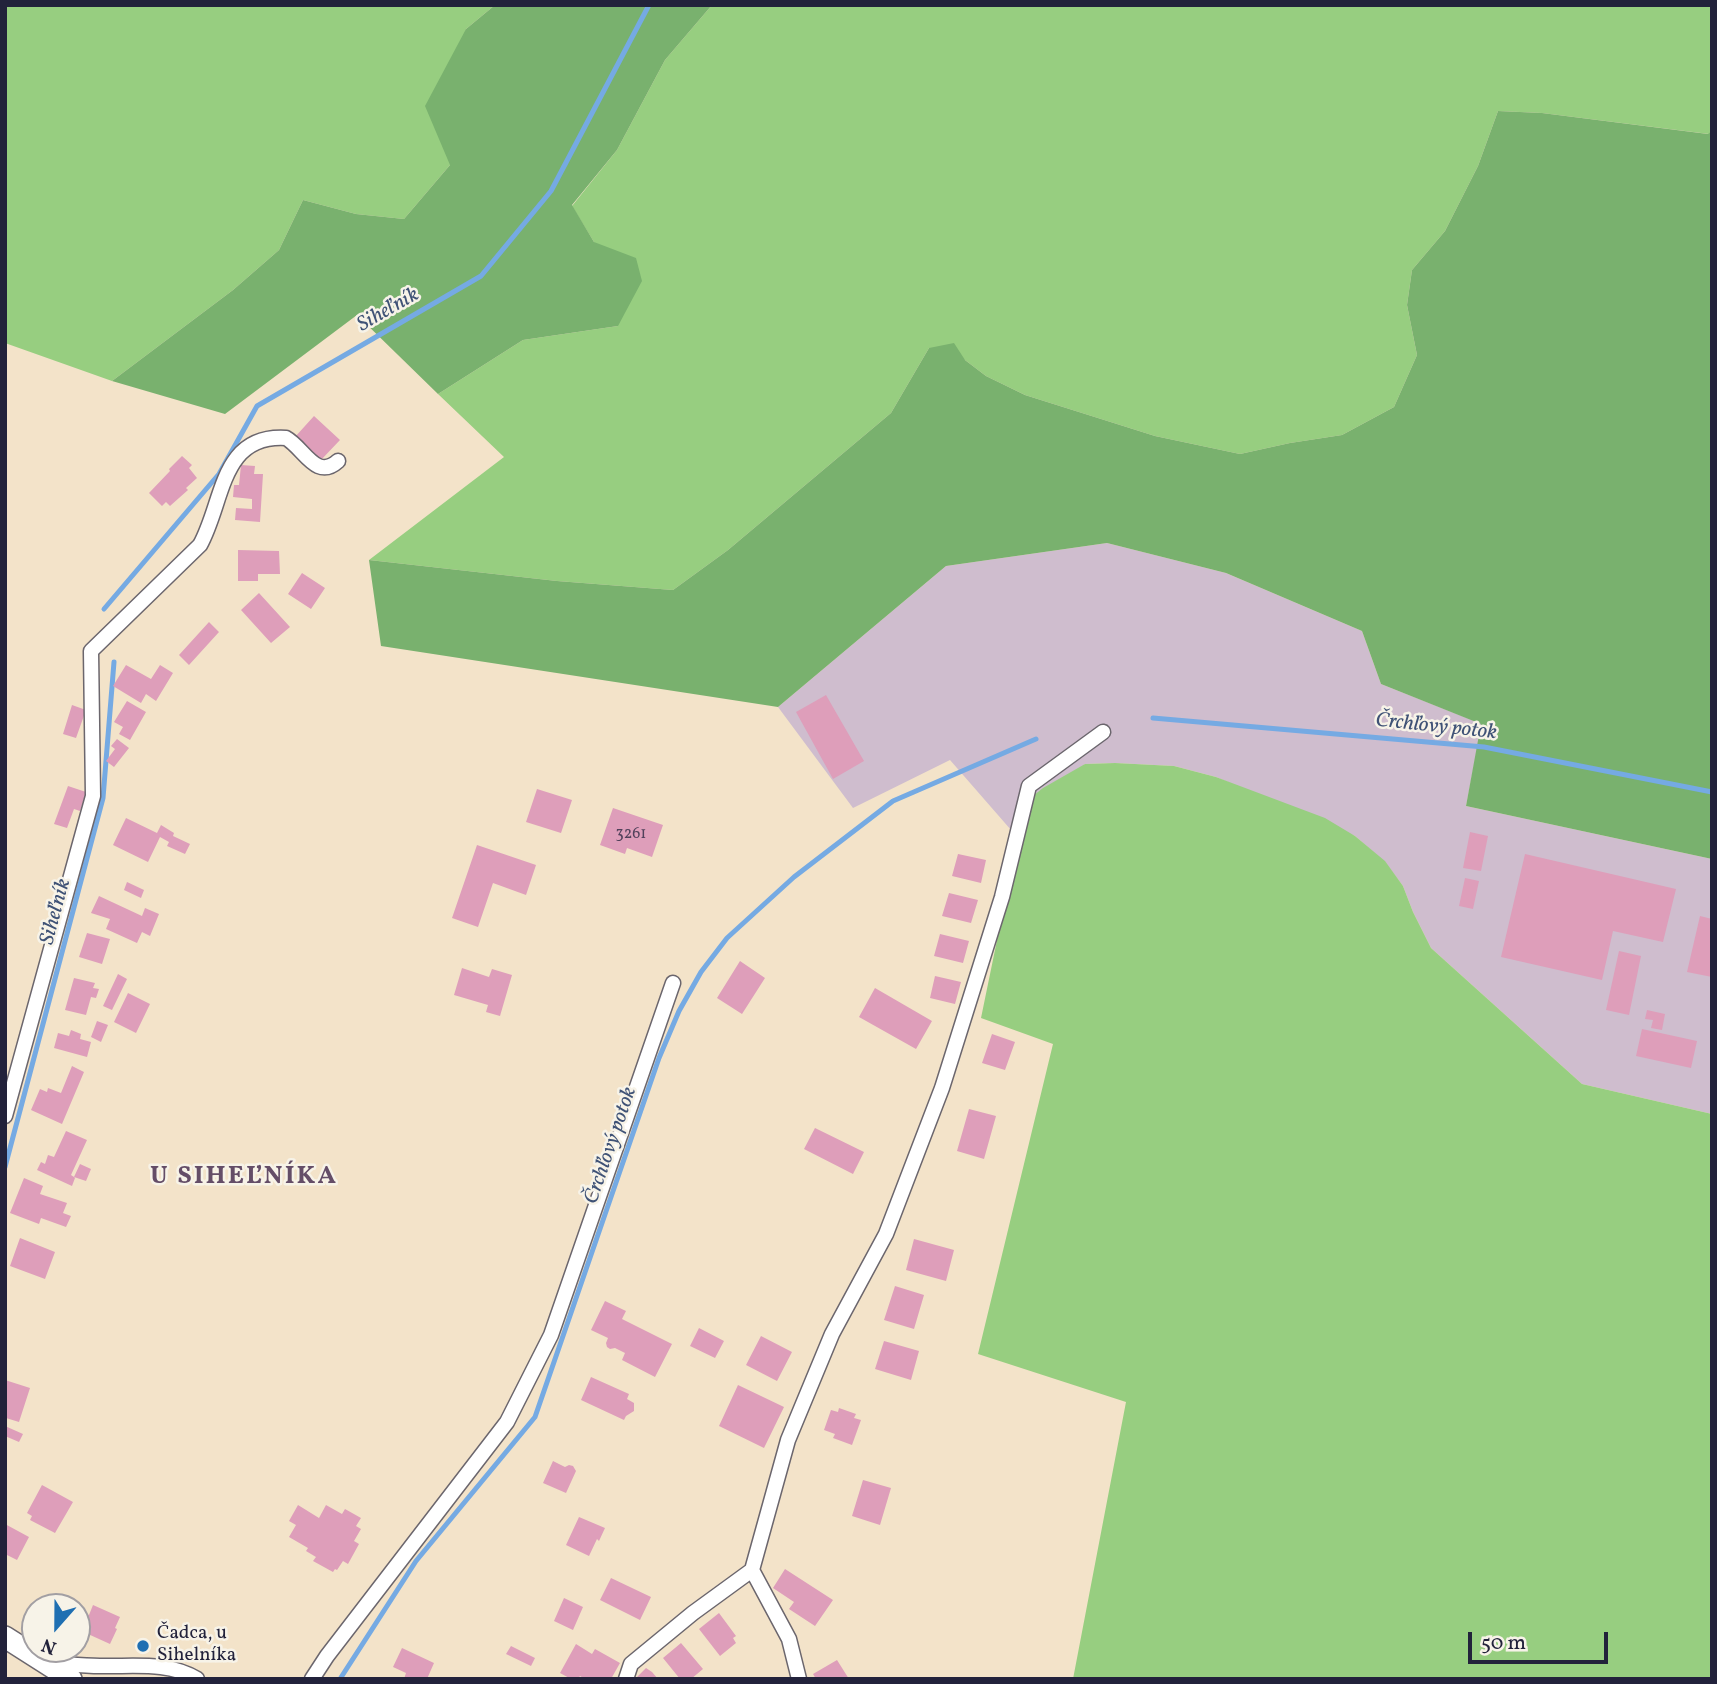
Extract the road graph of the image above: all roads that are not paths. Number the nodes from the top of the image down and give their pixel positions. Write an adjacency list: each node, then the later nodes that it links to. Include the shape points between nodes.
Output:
1 (338, 461): 4 (street, via 324,468 317,466 286,438 264,439 245,448 230,468 200,545 91,650 93,796)
2 (1103, 732): 5 (street, via 1029,786 1002,897 942,1088 886,1234 832,1334 788,1440)
3 (673, 983): 12 (street, via 551,1335 507,1422)
4 (5, 1116)
5 (752, 1570): 13 (street, via 631,1664); 14 (street, via 789,1639)
6 (5, 1637): 7 (main road)
7 (21, 1647)
8 (47, 1663): 10 (main road)
9 (58, 1663): 11 (street, via 168,1668)
10 (71, 1679)
11 (197, 1679)
12 (312, 1679)
13 (626, 1679)
14 (799, 1679)

